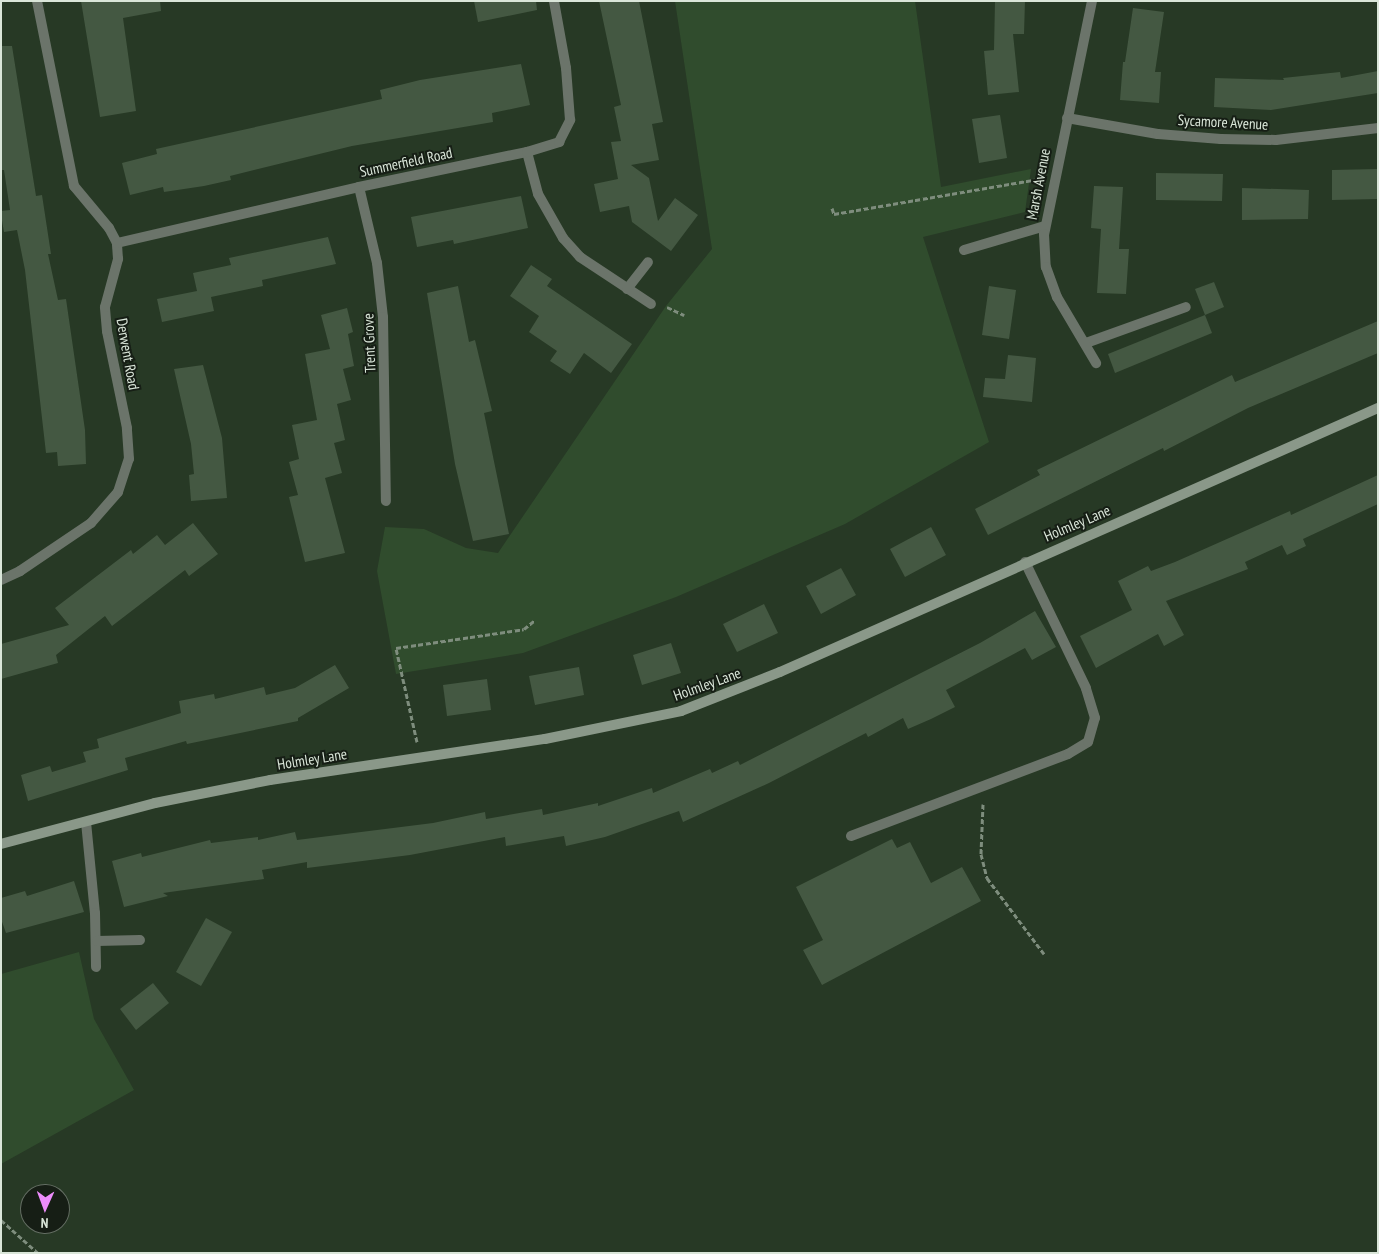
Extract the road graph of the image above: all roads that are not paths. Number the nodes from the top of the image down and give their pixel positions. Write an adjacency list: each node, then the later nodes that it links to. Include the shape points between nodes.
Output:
1 (37, 1): 9 (street, via 74,186 109,228)
2 (554, 1): 6 (street, Summerfield Road, via 566,68 570,120 558,142)
3 (1092, 1): 4 (street, Marsh Avenue)
4 (1067, 118): 5 (street, Sycamore Avenue, via 1158,134 1221,139 1276,140); 8 (street, Marsh Avenue)
5 (1378, 128)
6 (527, 152): 7 (street, Summerfield Road); 12 (street, via 538,194 564,238 580,257)
7 (359, 187): 9 (street, Summerfield Road); 18 (street, Trent Grove, via 377,263 383,317)
8 (1045, 226): 10 (street); 15 (street, Marsh Avenue, via 1046,267 1057,297)
9 (117, 243): 20 (street, Derwent Road, via 118,259 106,307 106,331 127,428 129,459 125,478 107,506 91,523 20,571)
10 (964, 250)
11 (648, 262): 12 (street)
12 (627, 288): 13 (street)
13 (651, 304)
14 (1186, 307): 15 (street)
15 (1086, 343): 16 (street, Marsh Avenue)
16 (1096, 363)
17 (1378, 408): 19 (main road, Holmley Lane)
18 (386, 501)
19 (1025, 562): 21 (main road, Holmley Lane, via 772,676 681,711 545,739 270,780 155,803); 22 (street, via 1086,688 1095,718 1088,742 1068,754)
20 (1, 580)
21 (86, 822): 23 (main road, Holmley Lane); 25 (street)
22 (851, 836)
23 (1, 844)
24 (140, 940): 25 (street)
25 (97, 941): 26 (street)
26 (96, 967)

